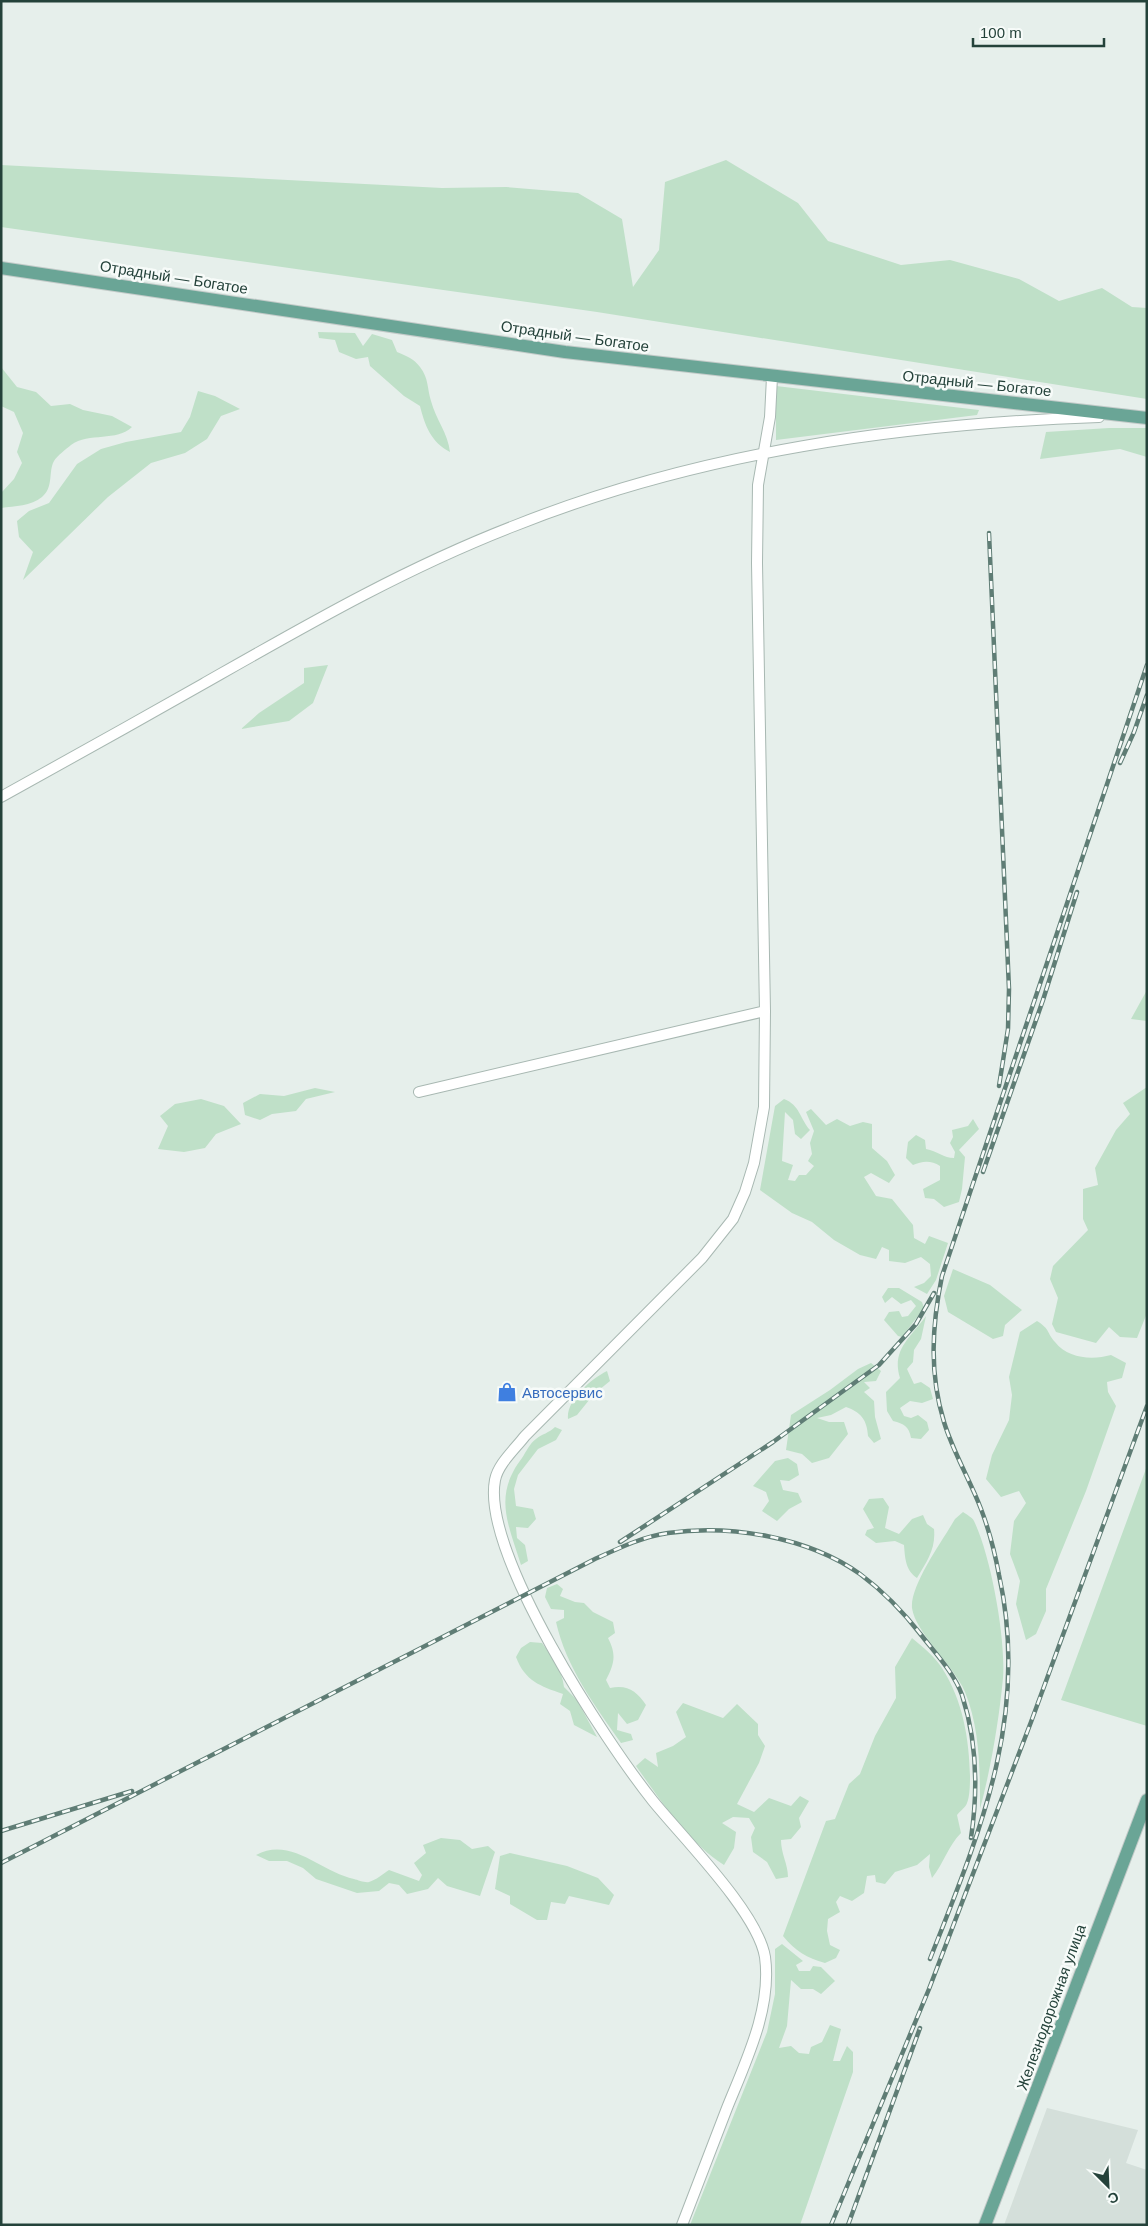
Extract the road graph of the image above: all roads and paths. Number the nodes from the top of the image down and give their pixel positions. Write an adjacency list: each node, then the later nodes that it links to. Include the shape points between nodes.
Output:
1 (1, 268): 2 (main road, Отрадный — Богатое, via 565,352)
2 (772, 377): 3 (main road, Отрадный — Богатое); 5 (street, via 770,417)
3 (1133, 416): 4 (main road, Отрадный — Богатое); 5 (street, via 1051,419 915,431)
4 (1147, 418)
5 (763, 453): 6 (street, via 679,472 597,497 515,525 429,561 320,616); 7 (street, via 758,485 757,563)
6 (1, 798)
7 (765, 1011): 8 (street); 10 (street, via 764,1107 760,1134 745,1192 732,1219 702,1258 525,1436 495,1478 493,1496 504,1546 524,1594 601,1729 652,1800 747,1917 762,1948 766,1971 764,1993 753,2043)
8 (419, 1092)
9 (1147, 1800): 11 (main road, Железнодорожная улица)
10 (682, 2225)
11 (985, 2225)

